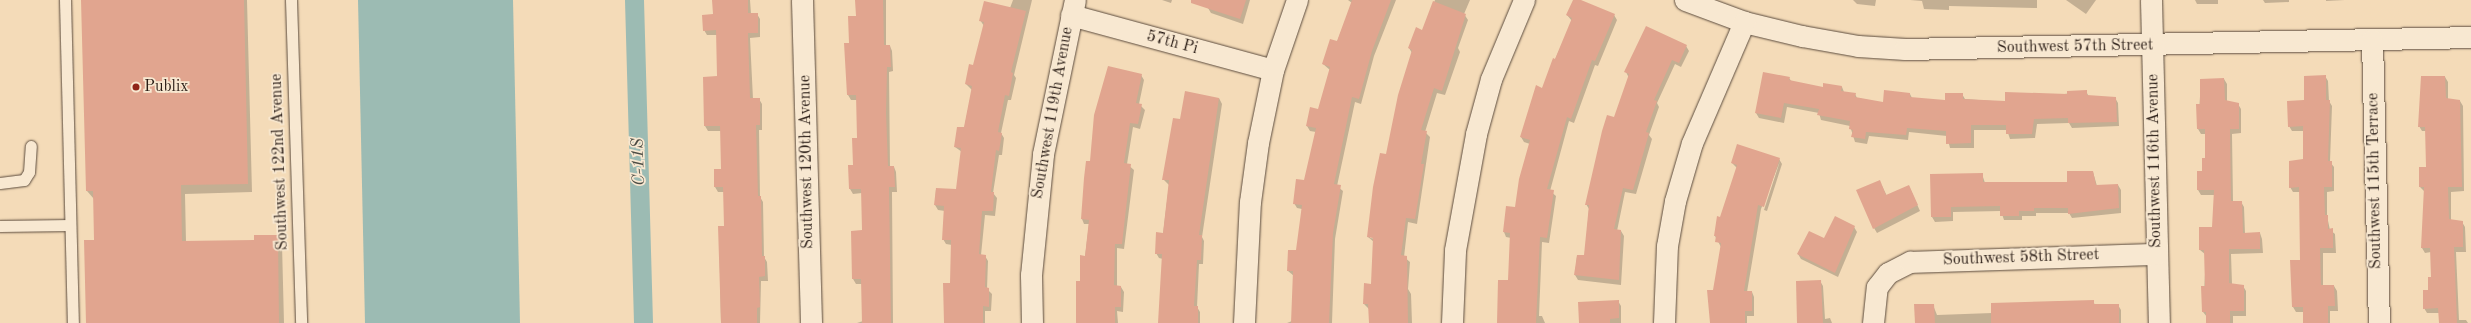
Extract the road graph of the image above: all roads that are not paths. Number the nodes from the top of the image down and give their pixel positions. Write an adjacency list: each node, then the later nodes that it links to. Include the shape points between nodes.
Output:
1 (65, 0): 16 (lane)
2 (291, 0): 20 (lane, Southwest 122nd Avenue)
3 (802, 0): 21 (street, Southwest 120th Avenue)
4 (1297, 0): 13 (street)
5 (1524, 0): 24 (street, via 1491,79 1476,134 1455,250)
6 (1685, 0): 9 (street, Southwest 57th Street)
7 (2151, 0): 12 (street, Southwest 116th Avenue)
8 (1073, 8): 13 (street, 57th Pi); 22 (street, Southwest 119th Avenue, via 1043,154 1031,275)
9 (1744, 22): 12 (street, Southwest 57th Street, via 1858,46 1905,49); 25 (street, via 1695,136 1675,201 1667,246)
10 (2471, 37): 11 (street, Southwest 57th Street)
11 (2372, 40): 12 (street, Southwest 57th Street); 28 (street, Southwest 115th Terrace)
12 (2153, 45): 18 (street, Southwest 116th Avenue)
13 (1273, 70): 23 (street, via 1258,143 1250,202)
14 (31, 146): 15 (lane, via 29,172 24,180)
15 (0, 183)
16 (70, 225): 17 (lane); 19 (lane)
17 (0, 226)
18 (2157, 254): 26 (street, Southwest 58th Street, via 1922,261 1899,266 1888,273 1877,287); 27 (street, Southwest 116th Avenue)
19 (73, 323)
20 (301, 323)
21 (811, 323)
22 (1032, 323)
23 (1244, 323)
24 (1452, 323)
25 (1664, 323)
26 (1873, 323)
27 (2159, 323)
28 (2378, 323)

